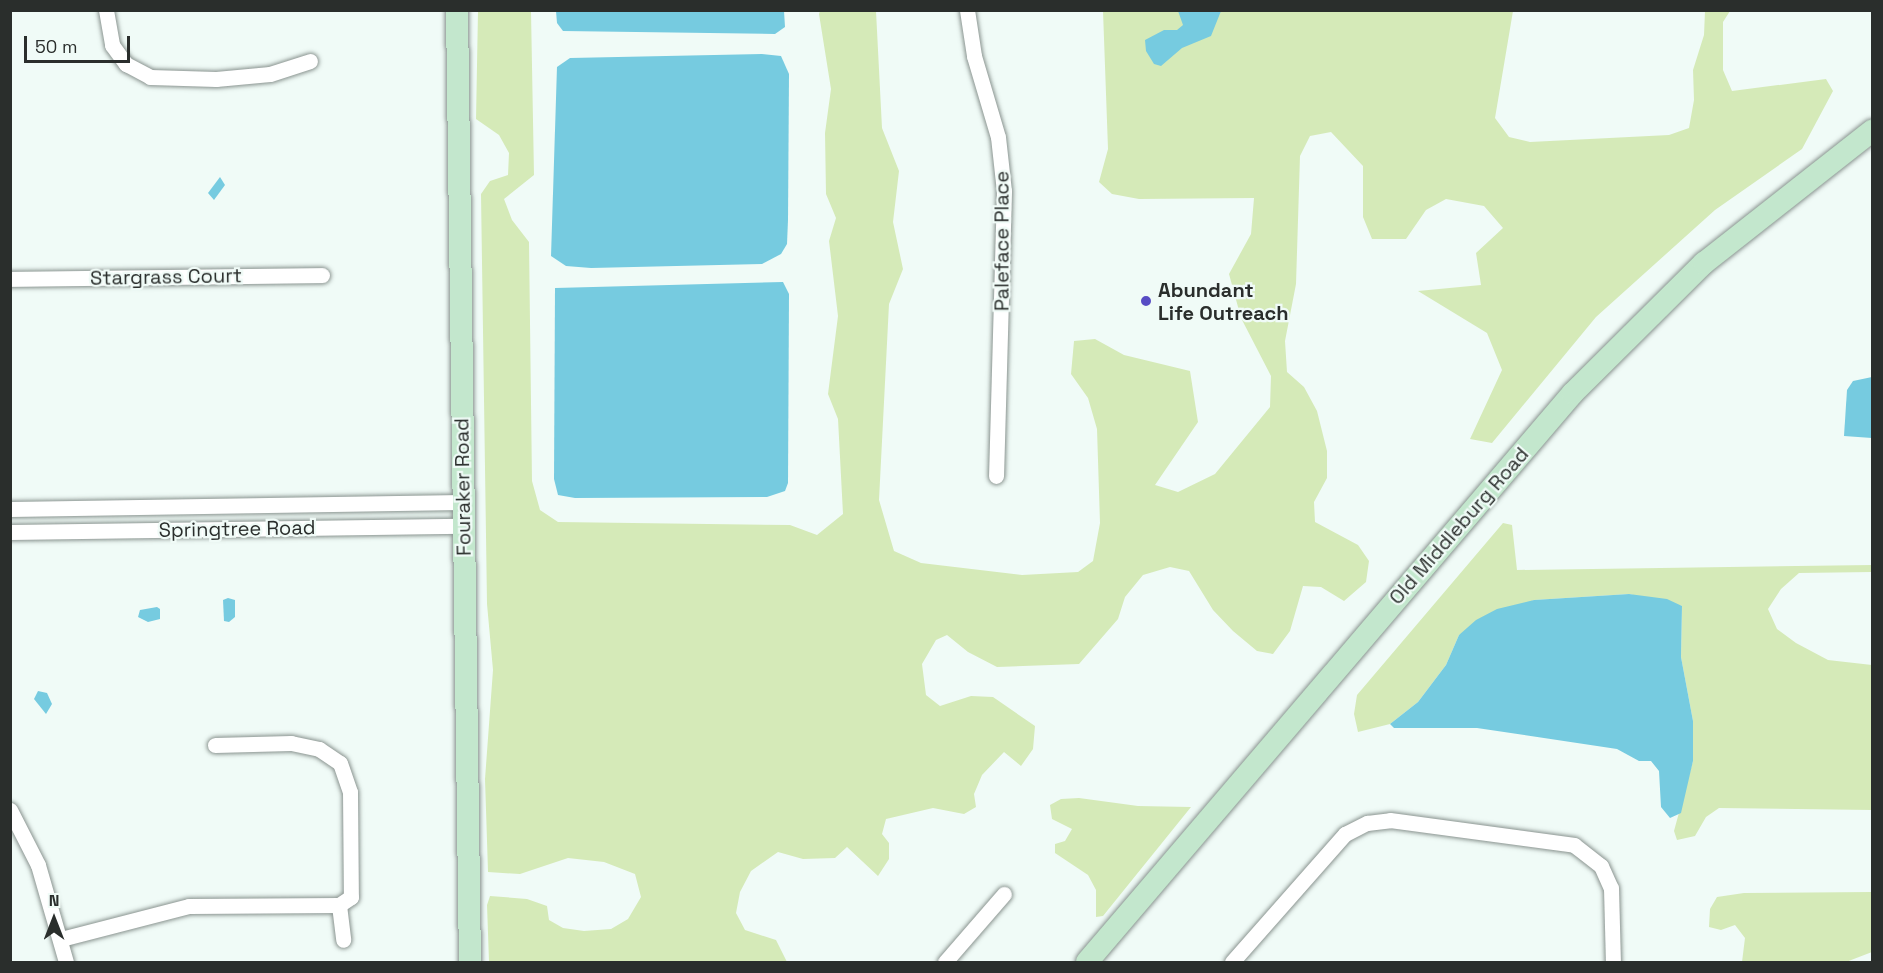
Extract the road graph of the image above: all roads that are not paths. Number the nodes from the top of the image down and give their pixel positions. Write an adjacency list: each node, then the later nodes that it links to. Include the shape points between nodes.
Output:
1 (106, 10): 4 (street, via 112,45 126,64 150,77 216,79 259,75)
2 (457, 10): 9 (main road, Fouraker Road)
3 (967, 10): 8 (street, Paleface Place, via 974,56 998,137 1004,191)
4 (310, 61)
5 (1872, 131): 20 (main road, Old Middleburg Road, via 1704,263 1573,393)
6 (322, 275): 7 (street, Stargrass Court)
7 (10, 279)
8 (996, 476)
9 (462, 502): 10 (street, Springtree Road); 11 (main road, Fouraker Road)
10 (10, 510)
11 (463, 526): 12 (street, Springtree Road); 22 (main road, Fouraker Road)
12 (10, 532)
13 (215, 745): 16 (street, via 291,743 319,749 340,764 350,792 351,897)
14 (10, 810): 17 (street, via 38,865)
15 (1004, 894): 23 (street)
16 (339, 905): 17 (street, via 189,906); 18 (street)
17 (61, 939): 21 (street)
18 (343, 940)
19 (1239, 960): 24 (street, via 1336,844 1366,823 1390,820 1574,845 1592,857 1611,888)
20 (1088, 962)
21 (66, 963)
22 (470, 963)
23 (945, 963)
24 (1613, 963)

